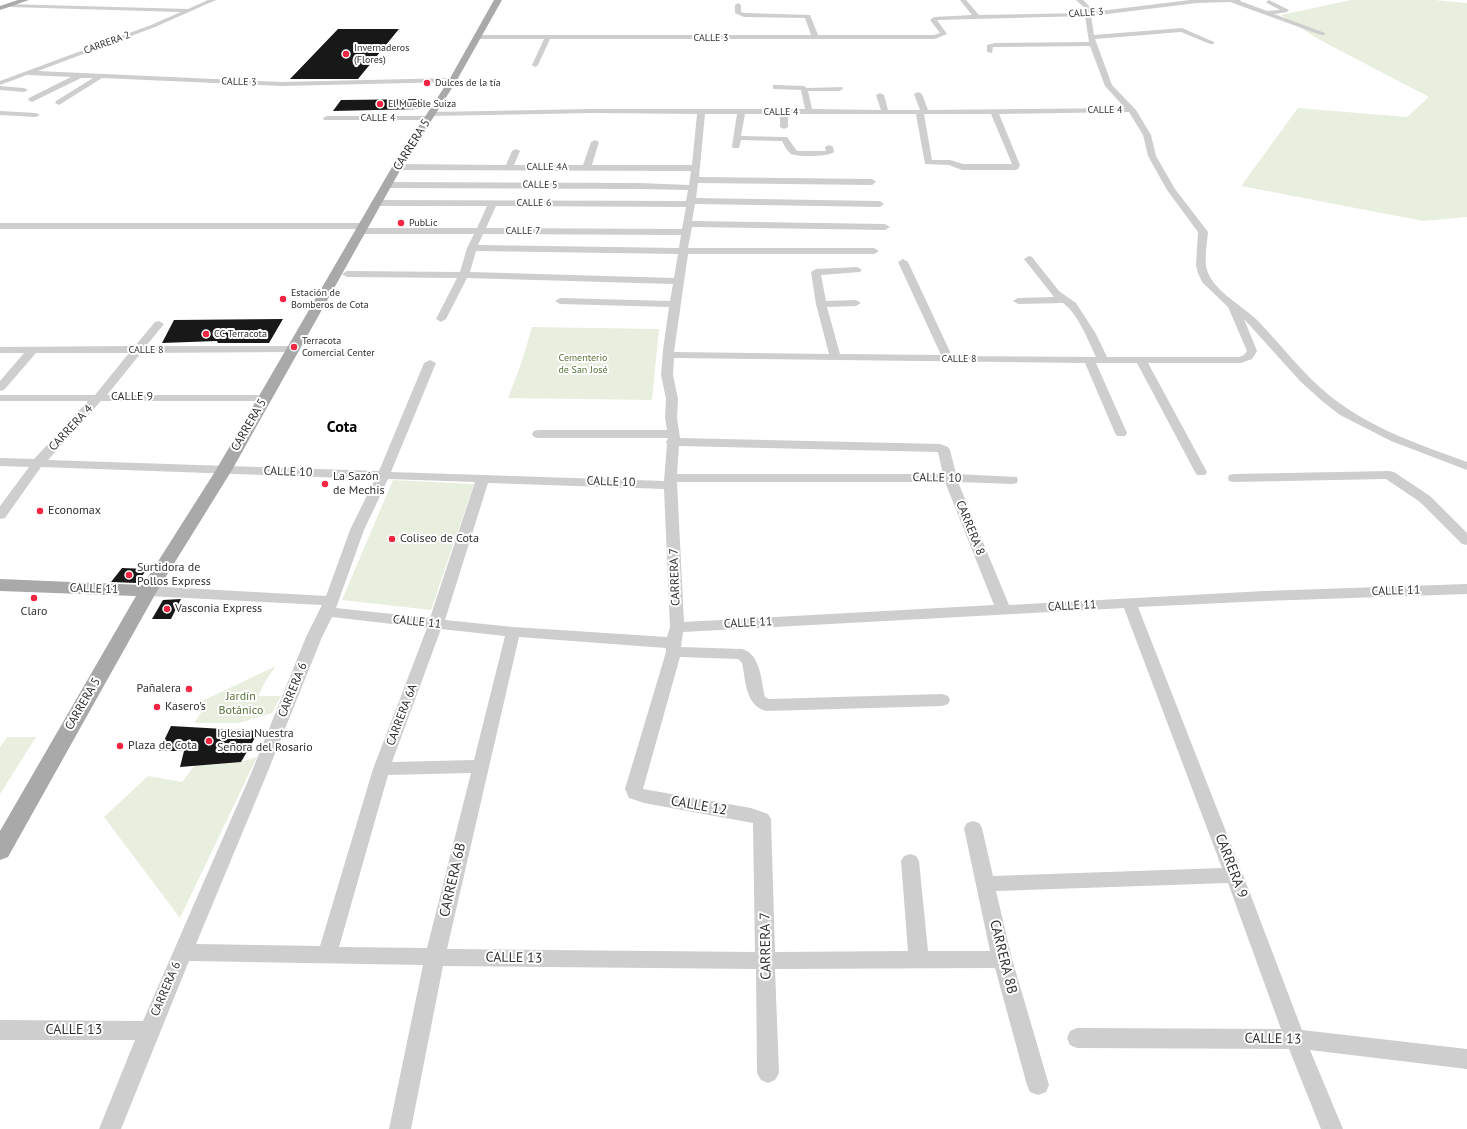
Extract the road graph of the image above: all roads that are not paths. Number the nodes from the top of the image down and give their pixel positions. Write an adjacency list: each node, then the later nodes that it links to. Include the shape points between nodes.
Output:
1 (25, 0): 10 (main road)
2 (213, 0): 13 (street, CARRERA 2)
3 (498, 0): 20 (main road, CARRERA 5)
4 (963, 0): 17 (street)
5 (1079, 0): 15 (street, via 1088,7)
6 (1230, 0): 7 (street, CALLE 3); 14 (street); 15 (street, CALLE 3, via 1198,1)
7 (1238, 0)
8 (1269, 2): 14 (street, via 1286,10)
9 (115, 4): 13 (street, via 111,6)
10 (9, 5): 12 (main road); 13 (street)
11 (738, 5): 23 (street, via 738,13 744,15 808,16)
12 (0, 8)
13 (192, 10): 30 (street, CARRERA 2)
14 (1264, 13): 19 (street)
15 (1088, 14): 16 (street, CALLE 3); 25 (street)
16 (1065, 15): 17 (street, CALLE 3); 18 (street, via 1069,21)
17 (977, 17): 22 (street, CALLE 3, via 934,19 944,35)
18 (1049, 22)
19 (1323, 34)
20 (477, 37): 21 (street, CALLE 3); 33 (main road, CARRERA 5)
21 (548, 37): 23 (street, CALLE 3); 29 (street)
22 (903, 37): 23 (street, CALLE 3, via 871,41); 27 (street)
23 (815, 38)
24 (1142, 39): 25 (street)
25 (1092, 41): 26 (street, via 1182,30); 28 (street, via 995,45 989,46); 45 (street, via 1109,86)
26 (1212, 43)
27 (907, 44)
28 (990, 52)
29 (535, 65)
30 (25, 73): 31 (street, CALLE 3); 35 (street, CARRERA 2)
31 (80, 75): 32 (street, CALLE 3); 43 (street)
32 (100, 76): 33 (street, CALLE 3, via 281,84); 44 (street)
33 (453, 80): 54 (main road, CARRERA 5)
34 (808, 81): 38 (street)
35 (0, 83)
36 (776, 87): 50 (street, via 804,88)
37 (0, 88): 40 (street)
38 (810, 89): 39 (street); 50 (street)
39 (839, 89)
40 (24, 90)
41 (918, 94): 52 (street)
42 (880, 95): 51 (street)
43 (32, 100)
44 (59, 103)
45 (1132, 110): 46 (street, CALLE 4); 92 (street, via 1147,135 1152,156 1171,190 1203,232 1201,265 1206,280)
46 (994, 111): 52 (street, CALLE 4); 52 (street, via 1015,168 962,167 950,163 928,162 920,120)
47 (701, 112): 48 (street, CALLE 4); 54 (street, CALLE 4, via 594,111); 64 (street, CARRERA 7)
48 (741, 112): 49 (street, CALLE 4); 59 (street, via 737,142 784,139 796,153 827,153 830,152)
49 (784, 112): 50 (street, CALLE 4); 57 (street)
50 (811, 112): 51 (street, CALLE 4)
51 (885, 112): 52 (street, CALLE 4)
52 (923, 112)
53 (0, 113): 56 (street, via 36,115)
54 (430, 116): 55 (street, CALLE 4); 63 (main road, CARRERA 5)
55 (327, 118)
56 (22, 124)
57 (784, 127)
58 (595, 142): 62 (street)
59 (829, 147)
60 (516, 150): 61 (street)
61 (509, 167): 62 (street, CALLE 4A); 63 (street, CALLE 4A)
62 (587, 167): 64 (street, CALLE 4A)
63 (397, 168): 67 (main road, CARRERA 5)
64 (696, 168): 66 (street, CARRERA 7)
65 (872, 182): 66 (street, CALLE 5)
66 (694, 184): 67 (street, CALLE 5); 68 (street, CARRERA 7)
67 (387, 185): 69 (main road, CARRERA 5)
68 (691, 202): 70 (street, CALLE 6); 71 (street, CALLE 6); 74 (street, CARRERA 7)
69 (377, 203): 70 (street, CALLE 6); 75 (main road, CARRERA 5)
70 (493, 203): 76 (street)
71 (880, 204)
72 (0, 226): 75 (street, CALLE 7)
73 (885, 227): 74 (street, CALLE 7)
74 (687, 228): 76 (street, CALLE 7); 78 (street, CARRERA 7)
75 (362, 229): 76 (street, CALLE 7); 95 (main road, CARRERA 5)
76 (481, 231): 77 (street)
77 (472, 248): 78 (street); 84 (street)
78 (683, 251): 79 (street); 85 (street, CARRERA 7)
79 (874, 251)
80 (1029, 259): 86 (street, via 1055,293)
81 (904, 262): 101 (street)
82 (857, 270): 91 (street, via 816,272)
83 (347, 274): 84 (street)
84 (464, 275): 85 (street); 93 (street)
85 (678, 281): 90 (street, CARRERA 7)
86 (1067, 300): 88 (street); 103 (street, via 1091,334)
87 (560, 301): 90 (street)
88 (1018, 302)
89 (856, 303): 91 (street)
90 (675, 304): 99 (street, CARRERA 7)
91 (821, 304): 100 (street)
92 (1233, 306): 104 (street, CALLE 8, via 1252,351 1248,357 1241,360); 115 (street, via 1330,401 1385,434)
93 (441, 319)
94 (159, 324): 98 (street, CARRERA 4)
95 (292, 349): 98 (street, CALLE 8); 109 (main road, CARRERA 5)
96 (0, 350): 97 (street, CALLE 8)
97 (33, 350): 98 (street, CALLE 8); 106 (street)
98 (139, 350): 107 (street, CARRERA 4)
99 (669, 355): 100 (street, CALLE 8); 112 (street, CARRERA 7, via 667,375 672,399)
100 (836, 358): 101 (street, CALLE 8)
101 (948, 359): 102 (street, CALLE 8)
102 (1090, 360): 103 (street, CALLE 8); 110 (street)
103 (1103, 360): 104 (street, CALLE 8)
104 (1141, 361): 117 (street)
105 (430, 363): 118 (street, CARRERA 6)
106 (0, 388)
107 (99, 397): 108 (street, CALLE 9); 109 (street, CALLE 9); 114 (street, CARRERA 4)
108 (0, 398)
109 (265, 398): 116 (main road, CARRERA 5)
110 (1121, 433)
111 (538, 434): 112 (street)
112 (673, 438): 120 (street, CARRERA 8, via 940,448 944,450); 123 (street, CARRERA 7)
113 (0, 462): 114 (street, CALLE 10)
114 (37, 464): 116 (street, CALLE 10); 124 (street, CARRERA 4)
115 (1467, 466)
116 (224, 470): 118 (street, CALLE 10); 128 (main road, CARRERA 5)
117 (1201, 472)
118 (383, 476): 119 (street, CALLE 10); 130 (street, CARRERA 6, via 357,530)
119 (483, 478): 123 (street, CALLE 10); 132 (street, CARRERA 6A)
120 (950, 478): 122 (street, CALLE 10); 123 (street, CALLE 10); 131 (street, CARRERA 8)
121 (1234, 478): 125 (street, via 1389,475 1424,499)
122 (1012, 480)
123 (670, 481): 133 (street, CARRERA 7)
124 (0, 515)
125 (1467, 541)
126 (0, 585): 128 (main road, CALLE 11)
127 (1467, 588): 129 (street, CALLE 11)
128 (148, 591): 130 (street, CALLE 11); 142 (main road, CARRERA 5)
129 (1129, 603): 131 (street, CALLE 11); 144 (street, CARRERA 9)
130 (329, 606): 132 (street, CALLE 11); 146 (street, CARRERA 6)
131 (1002, 609): 133 (street, CALLE 11)
132 (436, 624): 134 (street, CALLE 11); 138 (street, CARRERA 6A)
133 (677, 627): 135 (street, CARRERA 7)
134 (513, 632): 135 (street, CALLE 11); 137 (street, CARRERA 6B)
135 (674, 648): 136 (street, CALLE 11, via 742,654 749,661 758,699 766,705); 139 (street, CARRERA 7, via 634,789)
136 (942, 700)
137 (480, 766): 138 (street); 148 (street, CARRERA 6B)
138 (381, 769): 147 (street, CARRERA 6A)
139 (635, 793): 140 (street, CALLE 12)
140 (762, 819): 151 (street, CARRERA 7)
141 (973, 828): 145 (street, CARRERA 8B)
142 (0, 851)
143 (910, 861): 150 (street)
144 (1234, 875): 145 (street); 155 (street, CARRERA 9)
145 (985, 884): 149 (street, CARRERA 8B)
146 (182, 952): 147 (street, CALLE 13); 153 (street, CARRERA 6)
147 (327, 954): 148 (street, CALLE 13)
148 (435, 957): 151 (street, CALLE 13); 160 (street, CARRERA 6B)
149 (1002, 959): 150 (street, CALLE 13); 158 (street, CARRERA 8B)
150 (919, 960): 151 (street, CALLE 13)
151 (766, 961): 157 (street, CARRERA 7)
152 (0, 1030): 153 (street, CALLE 13)
153 (149, 1031): 159 (street, CARRERA 6)
154 (1077, 1038): 155 (street, CALLE 13)
155 (1295, 1039): 156 (street, CALLE 13); 161 (street, CARRERA 9)
156 (1467, 1059)
157 (768, 1072)
158 (1038, 1085)
159 (110, 1129)
160 (400, 1129)
161 (1332, 1129)

